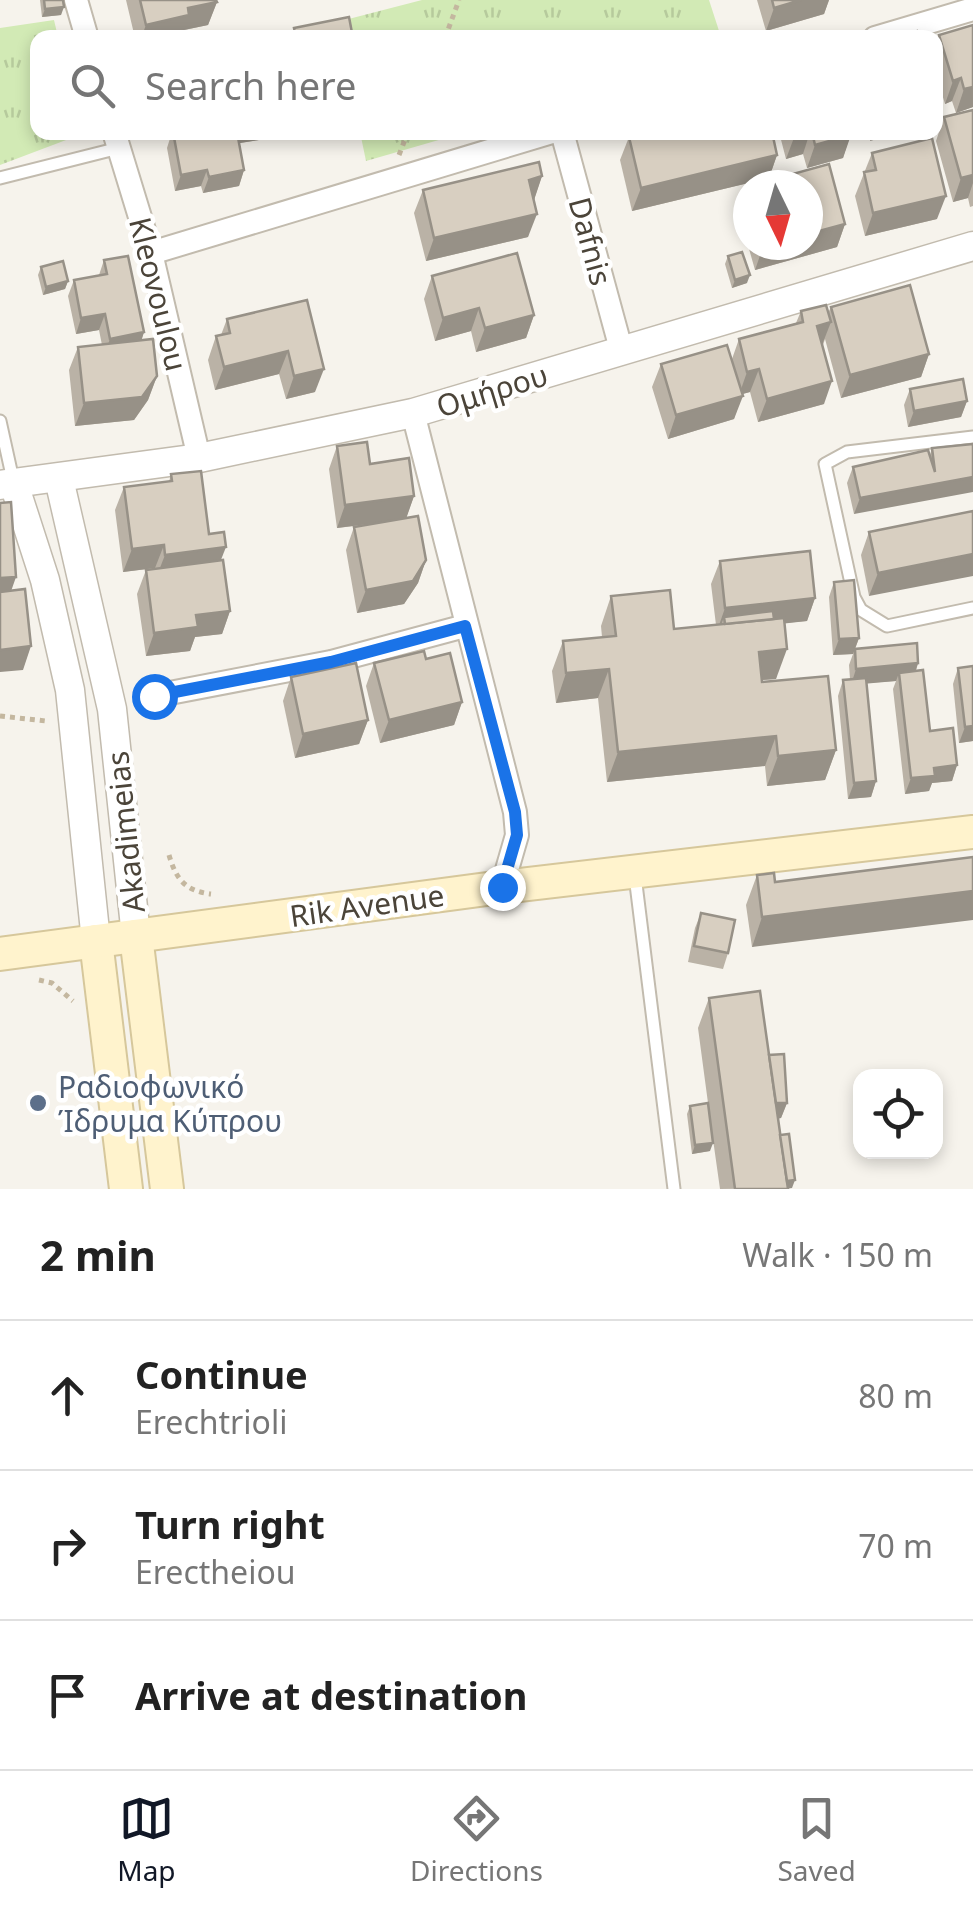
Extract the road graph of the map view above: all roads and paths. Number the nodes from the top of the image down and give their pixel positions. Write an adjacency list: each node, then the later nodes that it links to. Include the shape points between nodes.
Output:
1 (76, 0): 5 (street)
2 (459, 0): 6 (path)
3 (973, 9): 4 (street)
4 (926, 11): 7 (street)
5 (85, 30)
6 (447, 30)
7 (889, 30)
8 (116, 140): 11 (lane); 13 (street, Kleovoulou)
9 (525, 140): 13 (street)
10 (564, 140): 14 (street, Dafnis)
11 (0, 178)
12 (973, 246): 14 (street, Ομήρου)
13 (151, 253): 18 (street, Kleovoulou)
14 (621, 350): 15 (street, Ομήρου)
15 (413, 413): 18 (street, Ομήρου); 22 (street)
16 (0, 421): 20 (lane)
17 (973, 437): 21 (lane, via 846,452 824,464 861,610 888,626)
18 (199, 458): 19 (street, Ομήρου)
19 (59, 479): 20 (street, Ομήρου); 29 (street, Akadimeias, via 112,709)
20 (7, 485): 25 (street, Akadimeias, via 53,610)
21 (973, 608)
22 (465, 626): 23 (street, via 331,662); 28 (street, via 515,812 517,835)
23 (154, 696)
24 (0, 716): 25 (path)
25 (74, 719): 30 (street, Akadimeias)
26 (973, 832): 27 (main road, Rik Avenue)
27 (634, 871): 28 (main road, Rik Avenue); 36 (lane)
28 (502, 887): 29 (main road, Rik Avenue)
29 (136, 936): 30 (main road, Rik Avenue); 35 (main road, Akadimeias)
30 (96, 941): 31 (main road, Rik Avenue); 34 (main road, Akadimeias)
31 (0, 954)
32 (38, 980): 33 (path, via 64,992)
33 (74, 1009)
34 (126, 1189)
35 (167, 1189)
36 (674, 1189)

